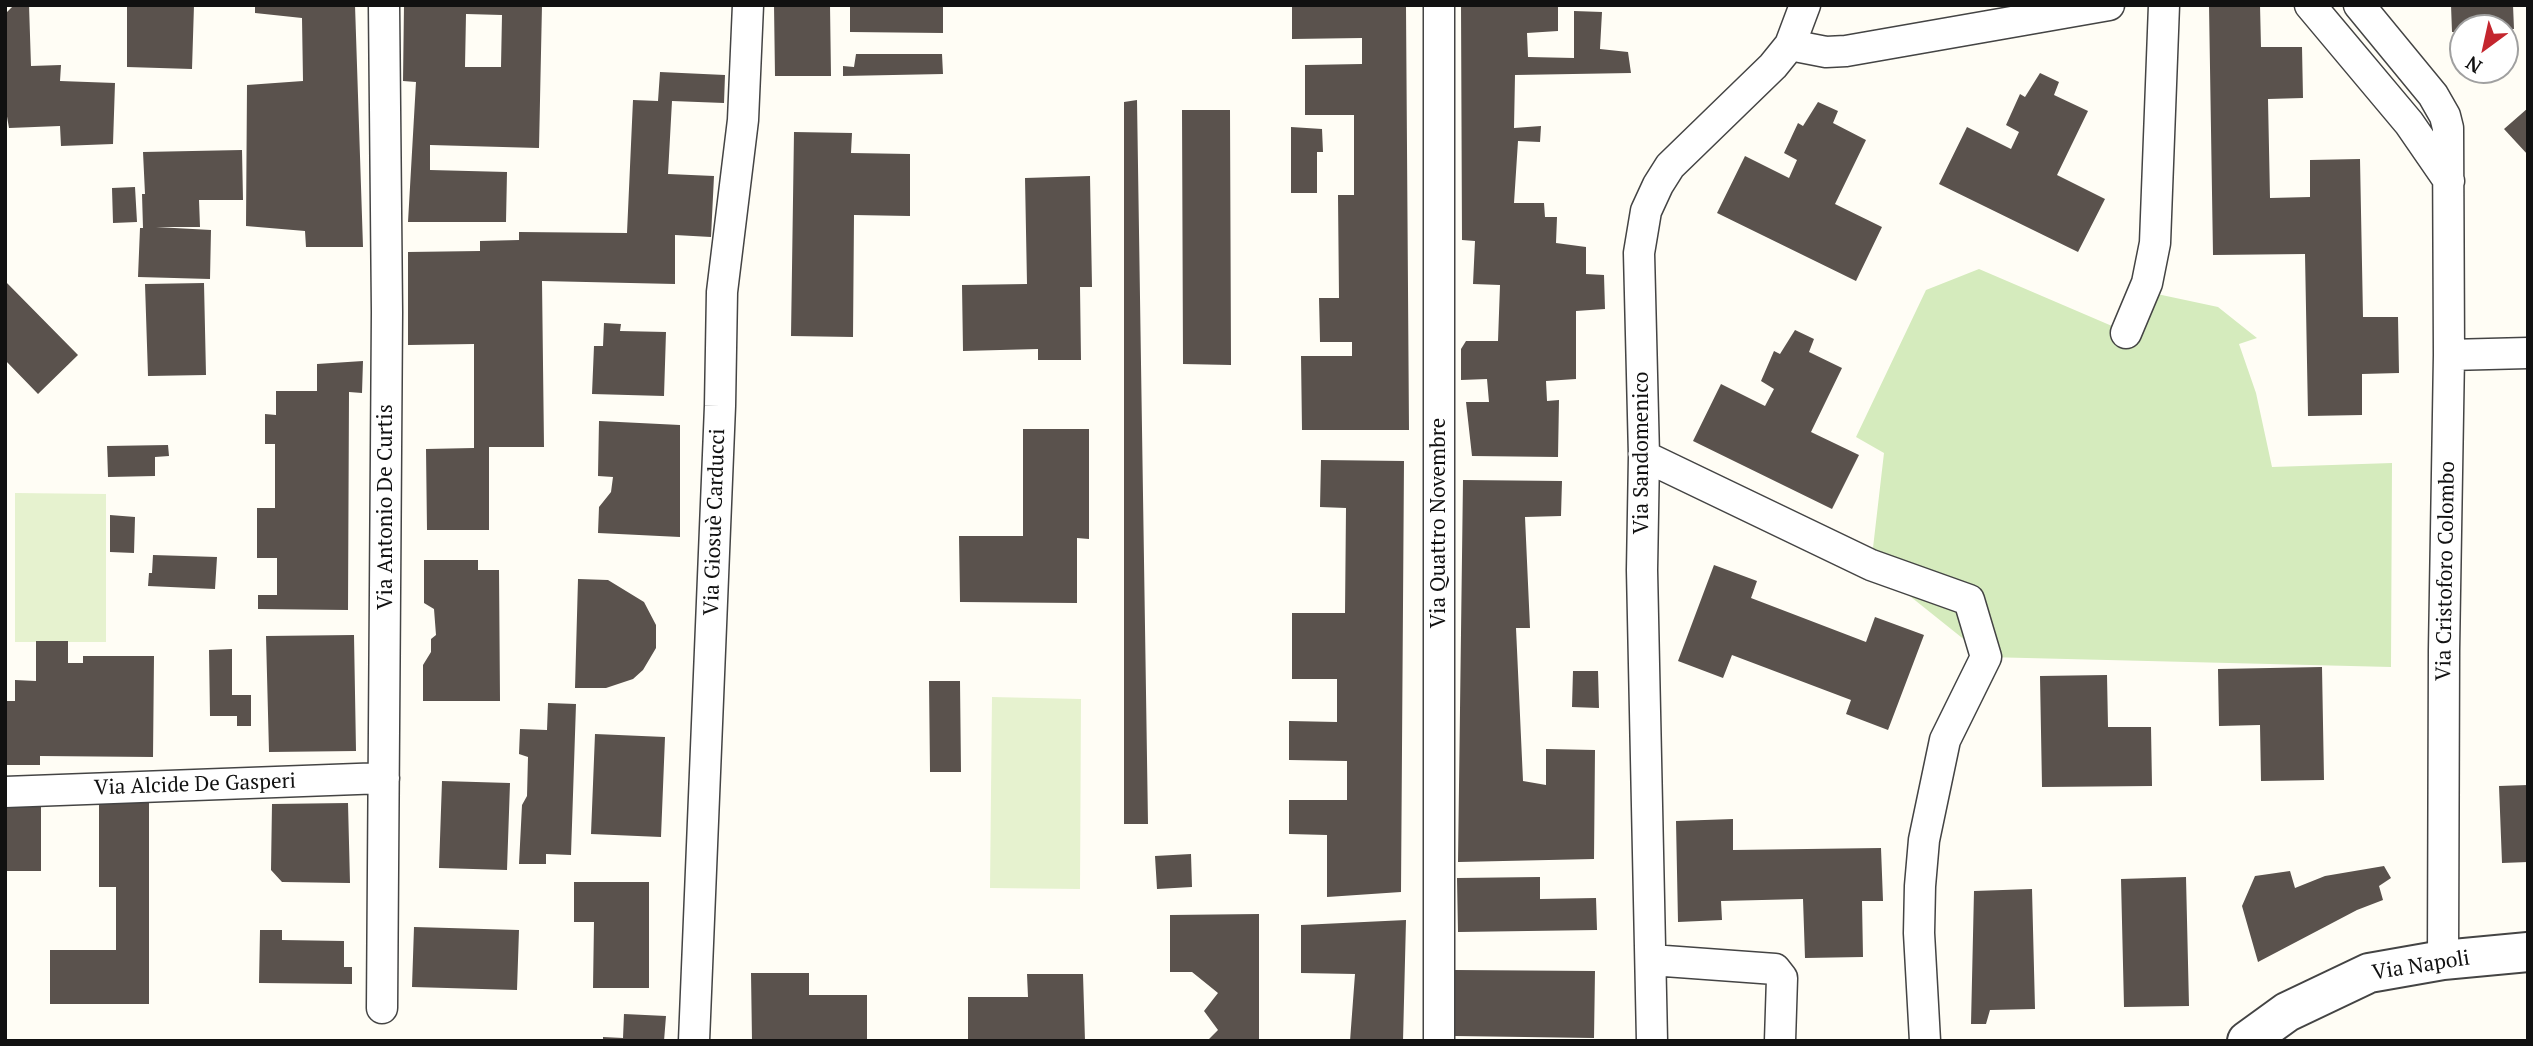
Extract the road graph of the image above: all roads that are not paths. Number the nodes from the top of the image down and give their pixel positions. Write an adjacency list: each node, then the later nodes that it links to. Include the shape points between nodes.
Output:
1 (384, 5): 15 (street, Via Antonio De Curtis)
2 (748, 5): 21 (street, Via Giosuè Carducci, via 743,120 722,292)
3 (1439, 5): 22 (street, Via Quattro Novembre)
4 (1805, 5): 9 (street, Via Sandomenico)
5 (2109, 5): 9 (street, via 1846,51)
6 (2164, 5): 11 (street, via 2155,243 2147,283)
7 (2310, 5): 10 (street, via 2409,123)
8 (2359, 5): 10 (street, Via Cristoforo Colombo, via 2441,107 2448,128)
9 (1790, 45): 14 (street, Via Sandomenico, via 1670,166 1646,211 1639,254)
10 (2449, 181): 13 (street, Via Cristoforo Colombo)
11 (2126, 333)
12 (2528, 353): 13 (street)
13 (2449, 355): 19 (street, Via Cristoforo Colombo)
14 (1644, 456): 18 (street, Via Sandomenico, via 1642,570); 25 (street, via 1871,565 1969,600 1986,657 1945,740 1924,840 1919,933)
15 (384, 778): 16 (street, Via Alcide De Gasperi); 20 (street, Via Antonio De Curtis)
16 (5, 792)
17 (2528, 952): 19 (street, Via Napoli)
18 (1651, 960): 23 (street, Via Sandomenico); 24 (street, via 1775,969 1782,978)
19 (2443, 960): 26 (street, Via Napoli, via 2369,973 2287,1012)
20 (382, 1008)
21 (694, 1041)
22 (1439, 1041)
23 (1653, 1041)
24 (1780, 1041)
25 (1925, 1041)
26 (2247, 1041)

